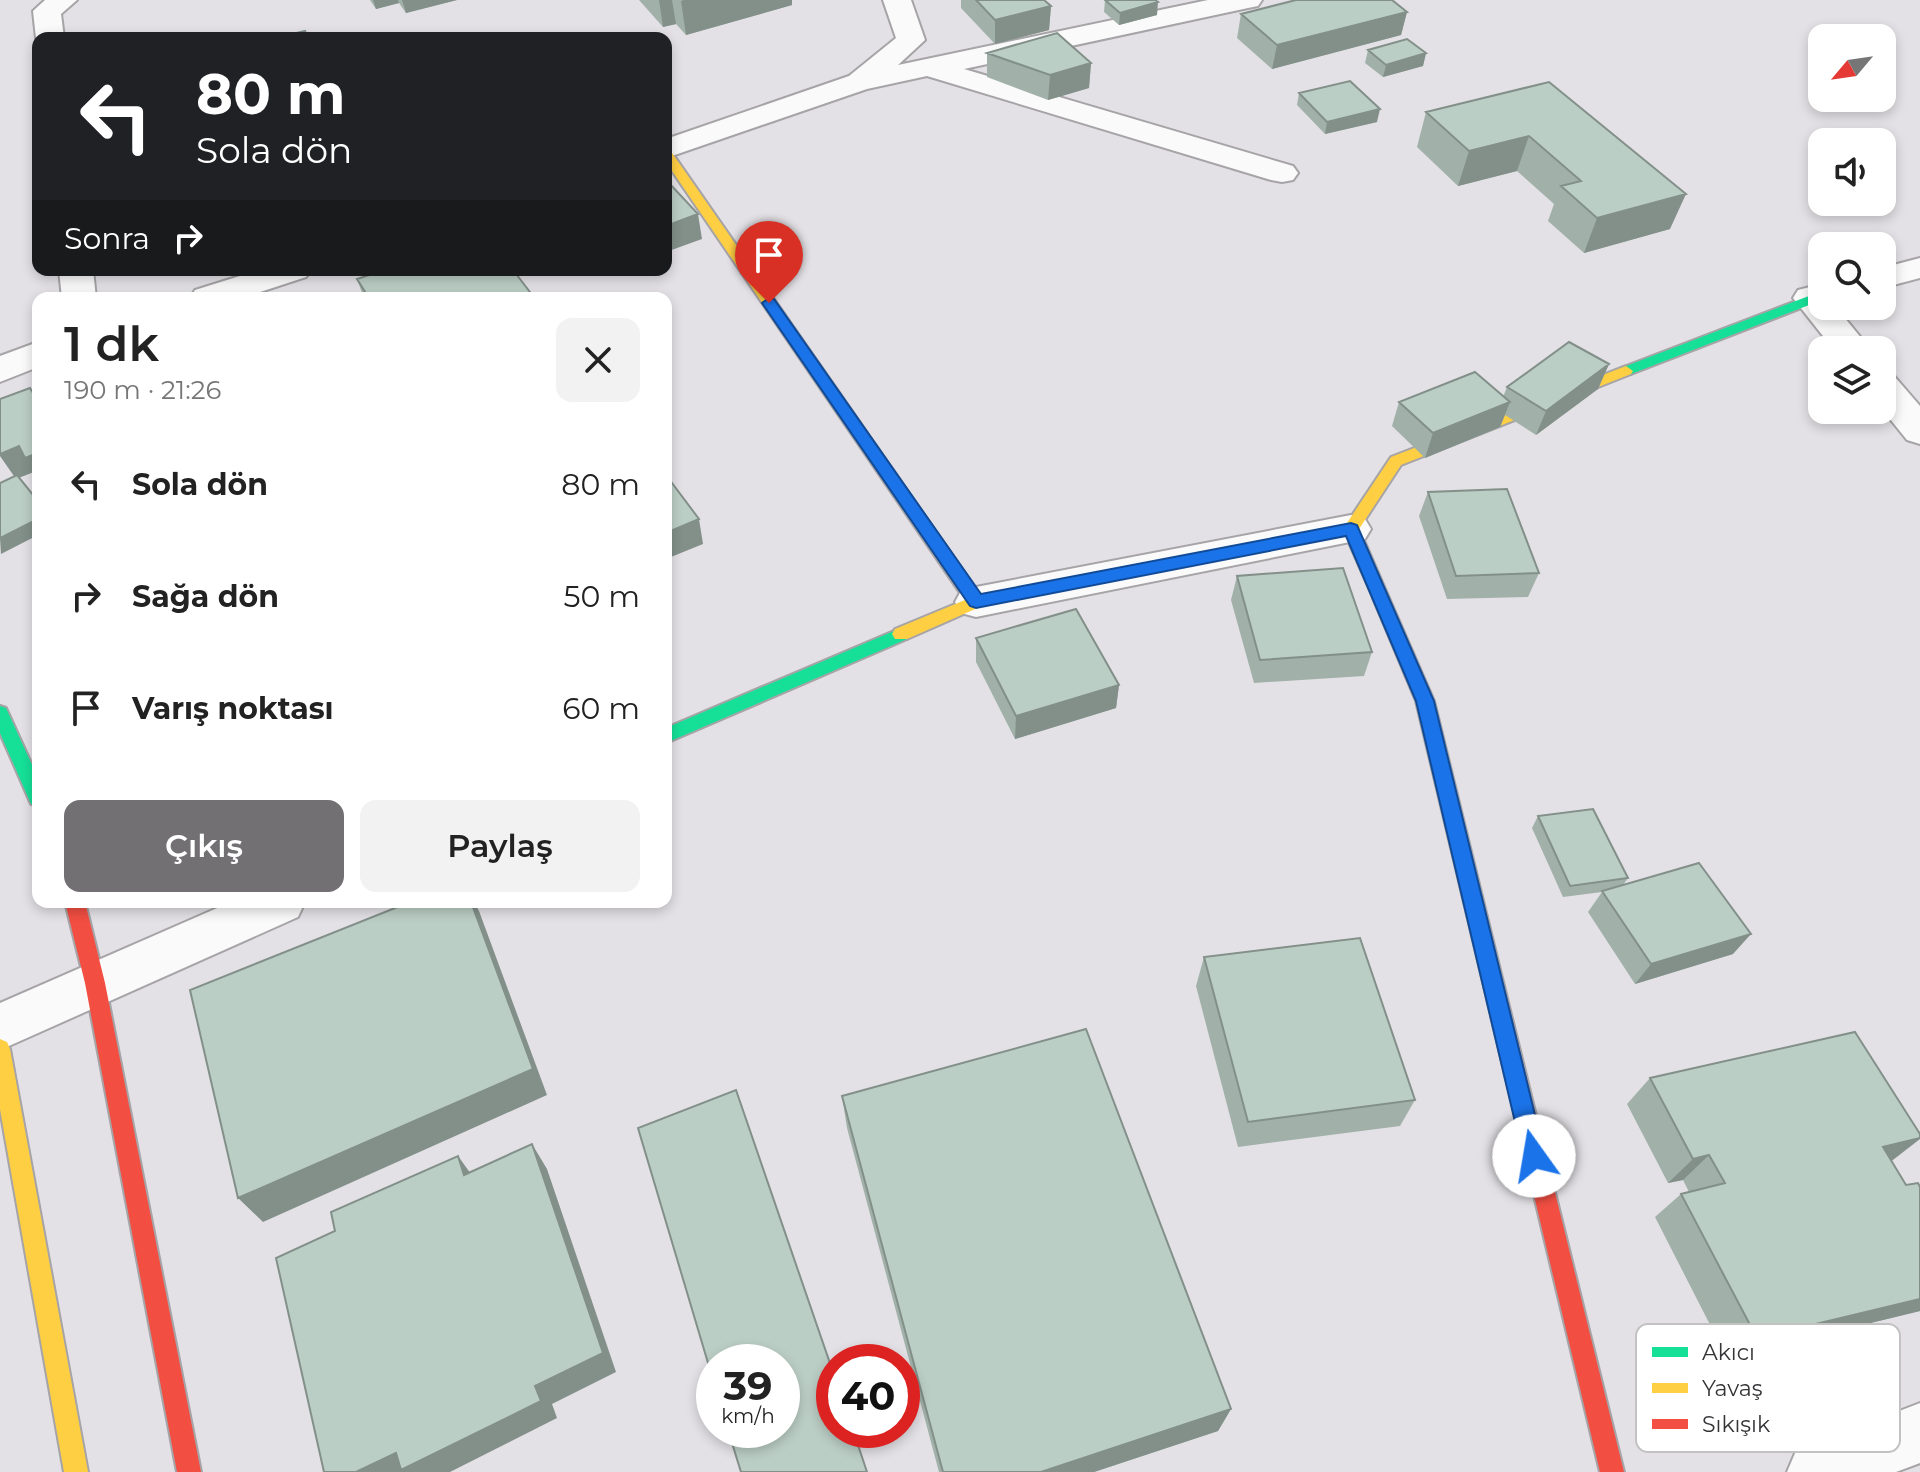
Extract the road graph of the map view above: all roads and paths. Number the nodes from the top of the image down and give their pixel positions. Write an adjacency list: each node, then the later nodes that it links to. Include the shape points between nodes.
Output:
1 (63, 0): 4 (street, via 47,11)
2 (897, 0): 6 (street, via 911,40)
3 (1248, 0): 5 (street)
4 (49, 32)
5 (931, 68): 6 (street); 9 (street)
6 (859, 82): 7 (street)
7 (672, 149)
8 (672, 160): 20 (street)
9 (1282, 173)
10 (1920, 268): 11 (street)
11 (1896, 274)
12 (275, 276): 13 (street)
13 (226, 292)
14 (1808, 299): 19 (street, via 1396,461)
15 (32, 356): 16 (street)
16 (0, 370)
17 (1896, 402): 18 (street)
18 (1920, 431)
19 (1351, 529): 20 (street); 34 (street, via 1425,701)
20 (976, 602): 22 (street)
21 (0, 713): 23 (street)
22 (672, 733)
23 (32, 785)
24 (76, 908): 26 (street)
25 (267, 908): 26 (street)
26 (95, 983): 27 (street); 33 (street)
27 (0, 1027)
28 (0, 1049): 32 (street)
29 (1920, 1433): 30 (street)
30 (1900, 1441)
31 (1870, 1452): 35 (street)
32 (76, 1472)
33 (189, 1472)
34 (1612, 1472)
35 (1817, 1472)

